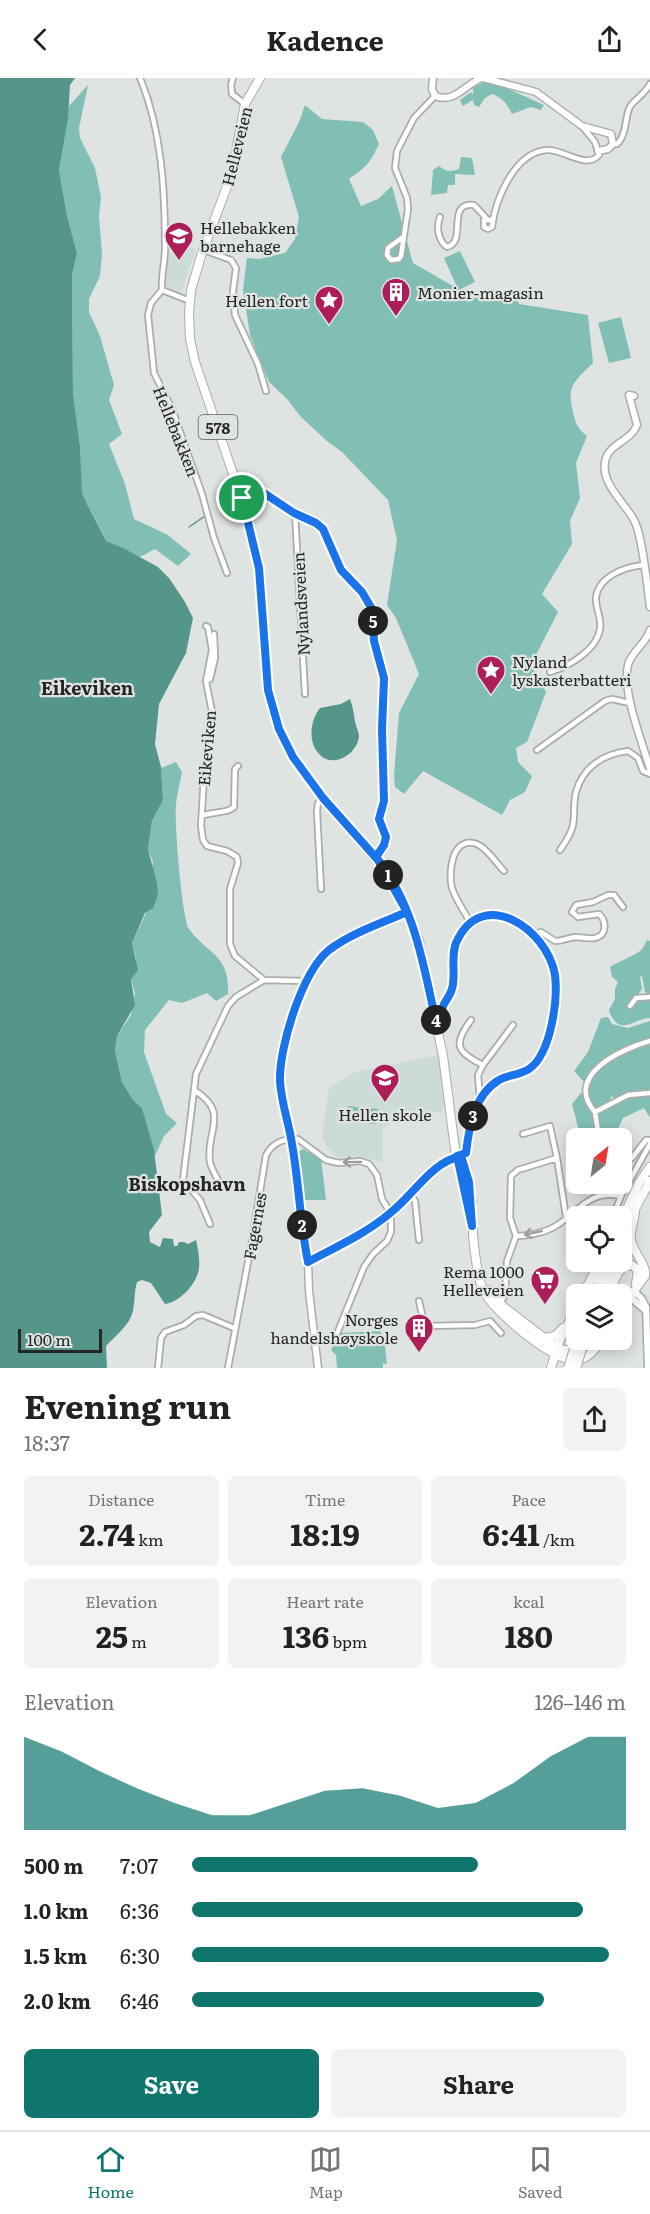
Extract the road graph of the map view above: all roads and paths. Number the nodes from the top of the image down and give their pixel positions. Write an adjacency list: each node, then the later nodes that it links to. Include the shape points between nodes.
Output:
1 (140, 78): 15 (street, Hellebakken, via 155,122 162,176)
2 (233, 78): 8 (street, via 232,94)
3 (260, 78): 8 (main road, Helleveien / 578)
4 (433, 78): 7 (street)
5 (483, 78): 7 (street, via 453,97); 9 (street, via 536,92)
6 (650, 84): 10 (street, via 630,105 622,140)
7 (435, 96): 13 (street, via 414,118 397,151 396,174 408,209)
8 (245, 104): 14 (main road, Helleveien / 578, via 232,173)
9 (582, 126): 10 (street, via 609,133); 11 (street)
10 (613, 144): 11 (street)
11 (598, 151): 12 (street, via 597,158 589,161 553,150 530,155 502,188 489,219 474,205 468,204 458,213 455,242 447,247 441,242)
12 (440, 217)
13 (403, 237): 13 (street, via 401,256 392,260 387,255 388,248)
14 (204, 250): 16 (main road, Helleveien / 578); 17 (street, via 231,260 236,268 234,315 258,364)
15 (162, 290): 16 (street); 22 (street, Hellebakken, via 151,303 148,315 154,373 172,409)
16 (190, 302): 19 (main road, Helleveien / 578, via 190,339 195,362)
17 (266, 391)
18 (634, 396): 21 (street, via 629,395 636,429 609,452 605,472 634,521)
19 (242, 498): 20 (street, via 264,493); 35 (main road, Helleveien / 578, via 259,568 268,690 293,757)
20 (294, 513): 29 (street, Nylandsveien); 38 (street, via 323,529 341,570 372,609 374,641 384,678 384,801 379,819 385,842)
21 (643, 565): 23 (street); 27 (street, via 616,573 604,583 596,597 600,629 595,643)
22 (227, 573)
23 (650, 607)
24 (206, 626): 28 (street, Eikeviken, via 212,650)
25 (650, 630): 30 (street, via 628,664)
26 (214, 634): 28 (street, Eikeviken, via 215,658)
27 (550, 672)
28 (206, 681): 36 (street, Eikeviken, via 212,712)
29 (305, 694)
30 (630, 703): 31 (street, via 605,701); 33 (street)
31 (537, 750)
32 (238, 766): 36 (street, Eikeviken, via 234,807 228,812)
33 (650, 769)
34 (650, 774): 37 (street, via 628,751 602,757 585,773 575,793 573,826)
35 (323, 798): 38 (main road, Helleveien / 578); 40 (street, via 317,810)
36 (202, 816): 45 (street, Eikeviken, via 205,843 238,859 230,890 231,950)
37 (560, 850)
38 (376, 857): 42 (main road, Helleveien / 578)
39 (504, 871): 43 (street, via 478,844 458,848 450,871 452,888)
40 (321, 889)
41 (623, 907): 44 (street, via 614,895 609,895 573,908 578,916 598,914 603,918 604,930 594,938 555,941 542,932)
42 (407, 912): 46 (street, via 329,950); 51 (main road, Helleveien / 578, via 419,941)
43 (470, 922): 44 (street, via 500,915); 51 (street, via 455,945 453,987 442,1005 442,1022)
44 (535, 934): 56 (street, via 549,954 556,986 546,1044 529,1069 500,1079)
45 (264, 980): 46 (street); 54 (street, via 228,1005 195,1074)
46 (306, 981): 60 (street, via 282,1052 280,1082)
47 (650, 997): 48 (street, via 636,998)
48 (630, 1006)
49 (471, 1020): 53 (street, via 459,1037 460,1047)
50 (513, 1025): 53 (street)
51 (437, 1027): 62 (main road, Helleveien / 578)
52 (650, 1041): 57 (street, via 610,1056 588,1080 585,1091)
53 (483, 1065): 56 (street, via 478,1075)
54 (194, 1090): 66 (street, via 206,1097 214,1109 210,1163); 77 (street, via 183,1180 200,1200)
55 (650, 1093): 57 (street, via 628,1095)
56 (480, 1101): 62 (street, via 468,1130 466,1153)
57 (595, 1112): 58 (street)
58 (597, 1128)
59 (523, 1134): 63 (street, via 550,1126)
60 (292, 1141): 74 (street, one-way to 60, via 382,1199 375,1170 369,1164 326,1160 298,1139); 80 (street); 86 (street, Fagernes, via 278,1141 266,1155)
61 (650, 1142): 64 (street, via 642,1143); 69 (street)
62 (459, 1156): 68 (street, via 432,1172); 84 (main road, Helleveien / 578, via 483,1289)
63 (557, 1158): 76 (street); 78 (street, via 510,1176 510,1218)
64 (632, 1158)
65 (650, 1167): 72 (main road)
66 (218, 1180)
67 (650, 1181): 73 (main road)
68 (410, 1194): 74 (street); 79 (street, via 415,1201)
69 (621, 1196): 70 (street, via 600,1195); 71 (street)
70 (580, 1206)
71 (617, 1206)
72 (628, 1206)
73 (635, 1207): 75 (main road); 82 (main road, via 631,1240 645,1276)
74 (391, 1214): 80 (street); 90 (street, via 387,1241 364,1267)
75 (632, 1215)
76 (566, 1217): 78 (street, one-way to 78, via 552,1228)
77 (210, 1224)
78 (516, 1236): 84 (street, via 507,1261 505,1295)
79 (419, 1240)
80 (308, 1262): 98 (street)
81 (613, 1284): 82 (main road, via 620,1269 627,1265 636,1267)
82 (632, 1294): 102 (street, via 645,1302)
83 (419, 1301): 88 (street, via 427,1326 490,1321)
84 (498, 1305): 89 (main road, Helleveien / 578); 95 (main road, Helleveien / 578, via 515,1325)
85 (566, 1327): 89 (main road, via 555,1336)
86 (234, 1328): 96 (street, via 203,1315 196,1316 163,1334); 97 (street, Fagernes)
87 (566, 1328): 95 (main road)
88 (501, 1333)
89 (544, 1338): 95 (main road, Helleveien / 578)
90 (334, 1341)
91 (578, 1350): 100 (main road, bridge)
92 (579, 1350): 95 (main road)
93 (581, 1350): 101 (main road, bridge)
94 (593, 1350): 95 (main road, via 577,1360)
95 (556, 1352): 99 (main road)
96 (158, 1368)
97 (228, 1368)
98 (318, 1368)
99 (551, 1368)
100 (568, 1368)
101 (576, 1368)
102 (648, 1368)

